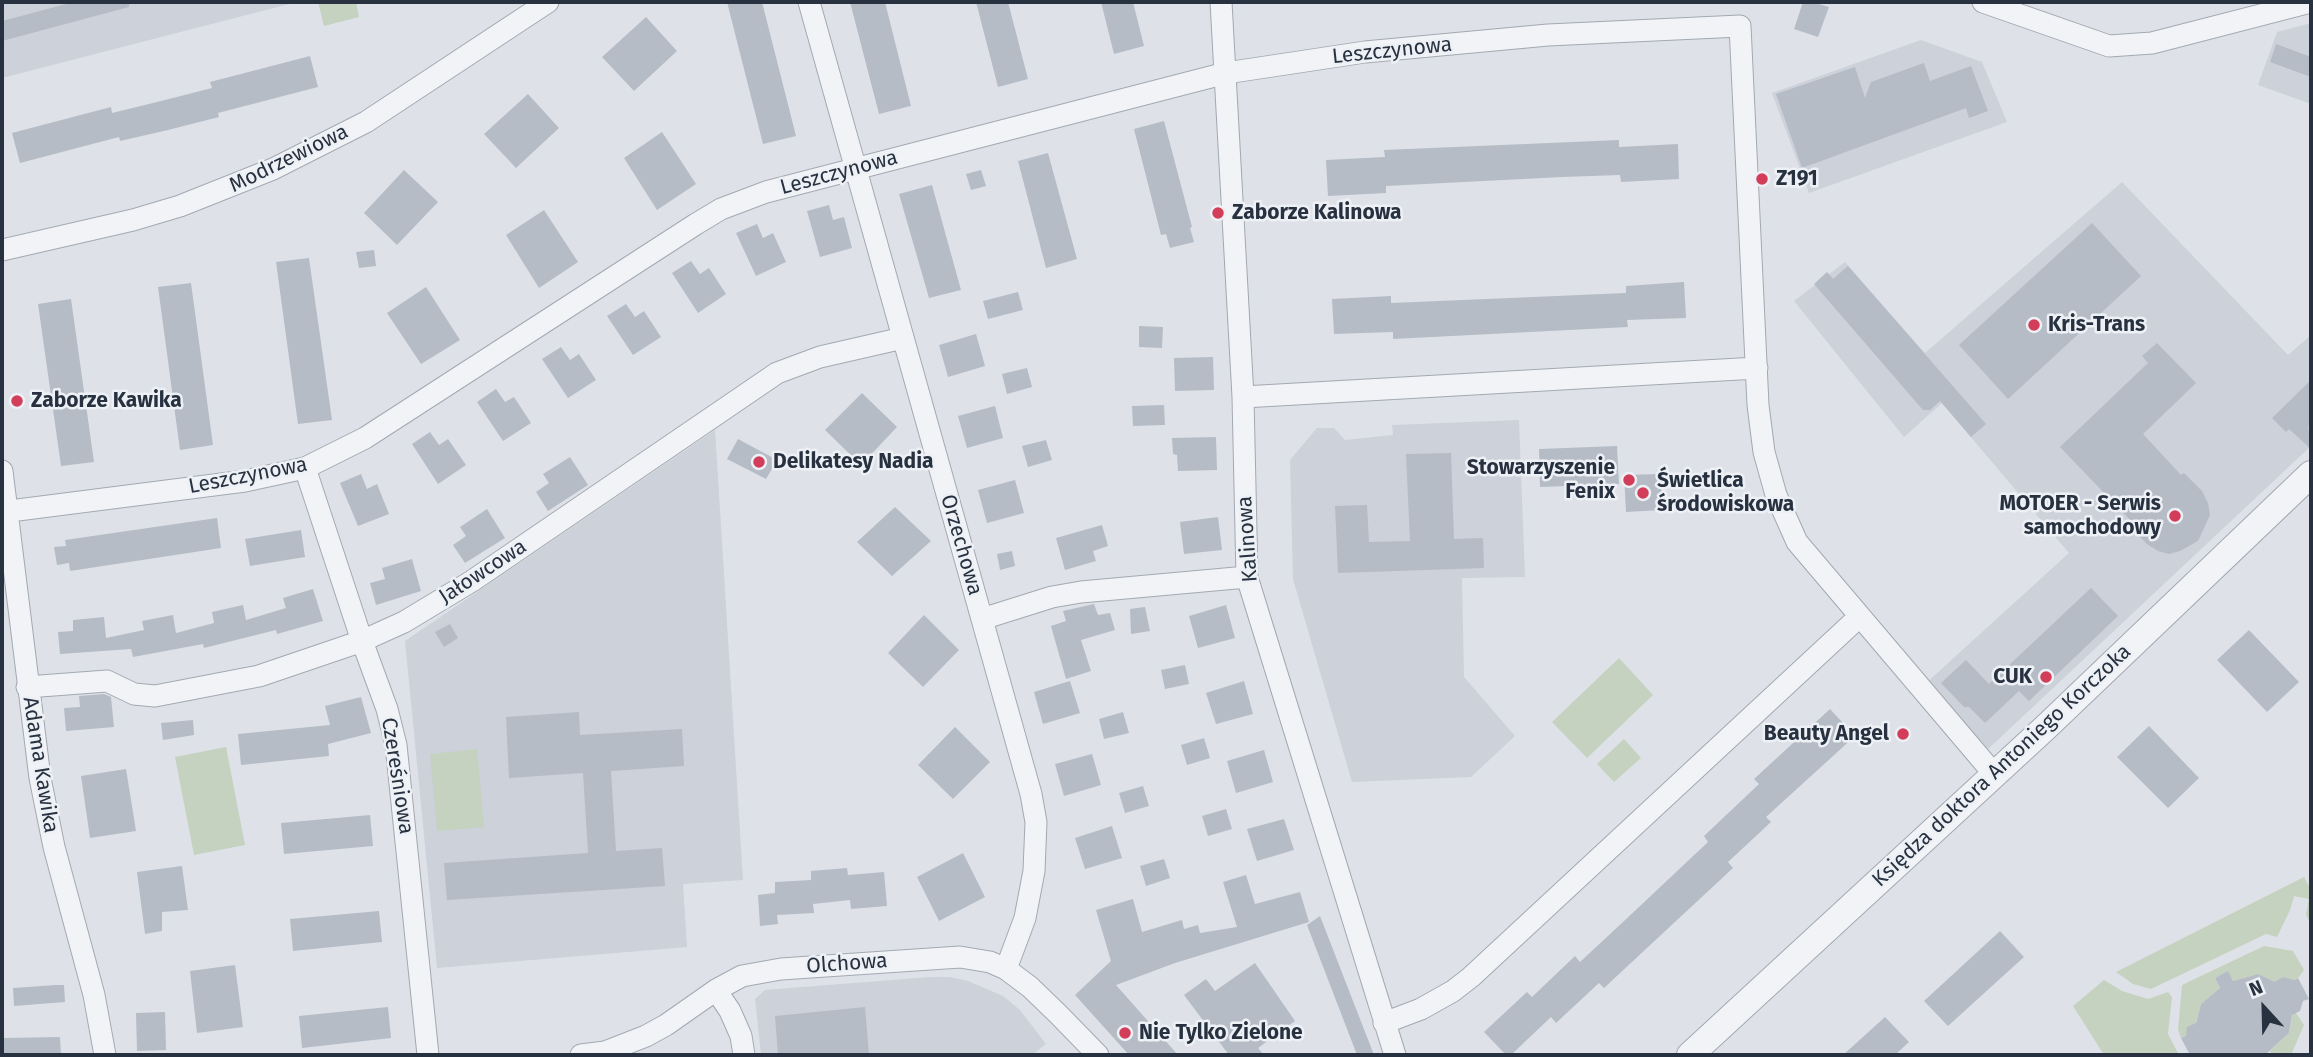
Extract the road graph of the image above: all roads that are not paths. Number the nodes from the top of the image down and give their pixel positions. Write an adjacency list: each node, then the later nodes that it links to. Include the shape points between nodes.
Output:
1 (548, 2): 9 (street, Modrzewiowa, via 366,122 273,169 180,206)
2 (809, 2): 8 (street, Orzechowa)
3 (1221, 2): 7 (street, Kalinowa)
4 (1983, 2): 6 (street, via 2109,46 2152,43)
5 (2311, 2): 6 (street)
6 (2278, 6)
7 (1226, 73): 8 (street, Leszczynowa); 11 (street, Leszczynowa, via 1391,49 1548,35 1740,26); 12 (street, Kalinowa)
8 (855, 169): 10 (street, Orzechowa); 13 (street, Leszczynowa, via 721,209 365,438)
9 (2, 250)
10 (903, 338): 19 (street, Orzechowa); 20 (street, Jałowcowa, via 820,357 777,373 471,581 404,622)
11 (1757, 368): 12 (street); 18 (street, via 1765,452 1776,495 1797,542)
12 (1243, 397): 17 (street, Kalinowa)
13 (305, 468): 16 (street, Leszczynowa, via 245,481); 20 (street, Czereśniowa)
14 (2, 471): 16 (street, Adama Kawika)
15 (2311, 474): 22 (street, Księdza doktora Antoniego Korczoka)
16 (4, 512): 21 (street, Adama Kawika)
17 (1247, 577): 19 (street, via 1081,592); 25 (street, Kalinowa)
18 (1859, 617): 22 (street); 25 (street, via 1471,977 1421,1009)
19 (982, 620): 23 (street, Orzechowa, via 1036,822 1037,846 1025,918)
20 (362, 641): 21 (street, Jałowcowa, via 258,676 155,696 134,694 107,681); 27 (street, Czereśniowa, via 396,745)
21 (27, 687): 26 (street, Adama Kawika, via 46,811 94,995)
22 (1994, 774): 32 (street, Księdza doktora Antoniego Korczoka)
23 (1006, 969): 24 (street, Olchowa, via 960,957 900,960 763,971 741,976); 30 (street, Olchowa)
24 (716, 990): 28 (street, Olchowa, via 646,1036 605,1052); 29 (street, via 741,1036)
25 (1384, 1023): 31 (street, Kalinowa)
26 (104, 1055)
27 (428, 1055)
28 (581, 1055)
29 (744, 1055)
30 (1098, 1055)
31 (1395, 1055)
32 (1690, 1055)

